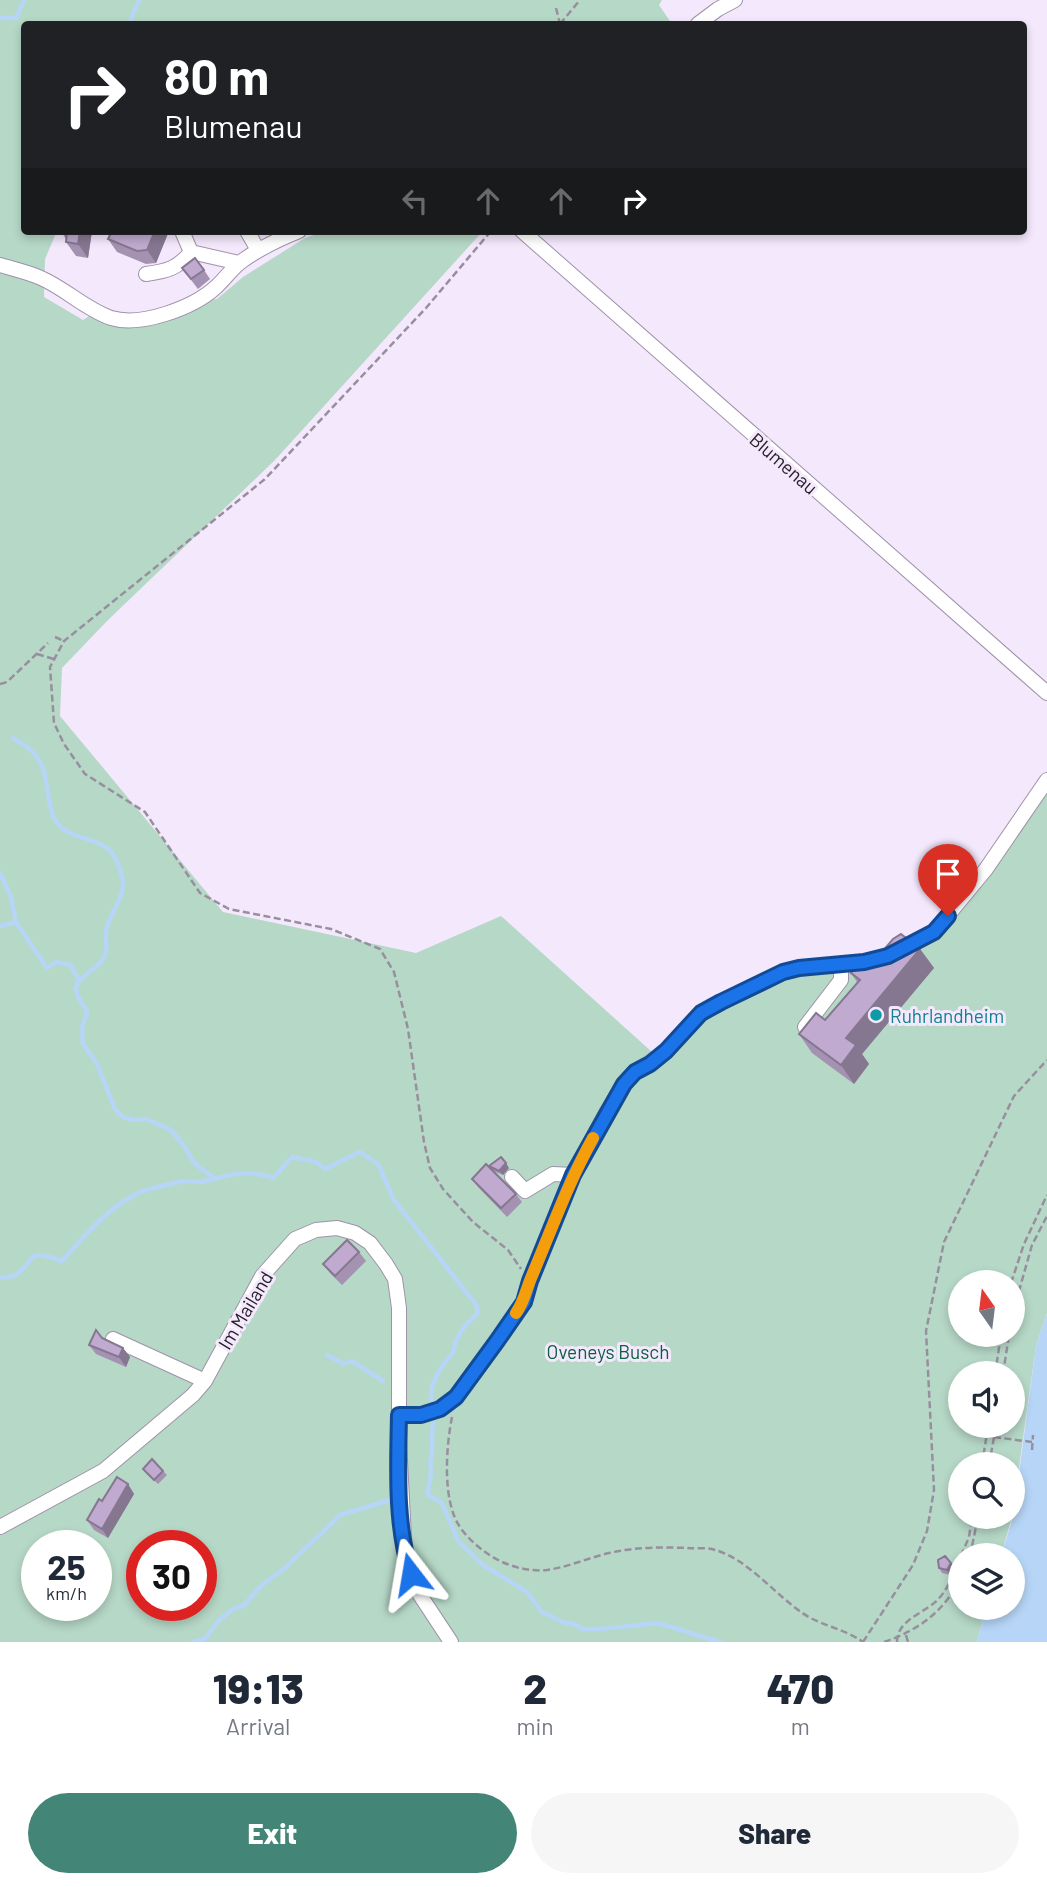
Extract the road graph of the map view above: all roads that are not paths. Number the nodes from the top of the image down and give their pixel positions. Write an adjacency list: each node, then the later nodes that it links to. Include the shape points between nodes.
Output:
1 (735, 0): 2 (street)
2 (702, 21)
3 (184, 235): 8 (street)
4 (249, 235): 7 (street)
5 (290, 235): 7 (street)
6 (527, 235): 12 (street, Blumenau)
7 (258, 250): 9 (street)
8 (191, 252): 9 (street); 11 (street, via 169,271)
9 (239, 263): 10 (street, via 202,297 162,315 131,320 97,313 41,278)
10 (0, 265)
11 (146, 274)
12 (1047, 693)
13 (1047, 780): 14 (street, via 986,869 934,932 888,956)
14 (841, 964): 15 (street, via 841,980); 16 (street, via 783,972 701,1013 666,1051 624,1084)
15 (804, 1030)
16 (573, 1175): 17 (street, via 553,1174 525,1191); 20 (street, via 524,1302 456,1397 440,1409)
17 (512, 1177)
18 (113, 1339): 19 (street)
19 (205, 1381): 20 (street, Im Mailand, via 262,1276 300,1235 337,1228 370,1243 395,1279); 21 (street, Im Mailand, via 103,1471)
20 (399, 1415): 22 (street, Im Mailand, via 405,1556 420,1595)
21 (0, 1527)
22 (451, 1642)

